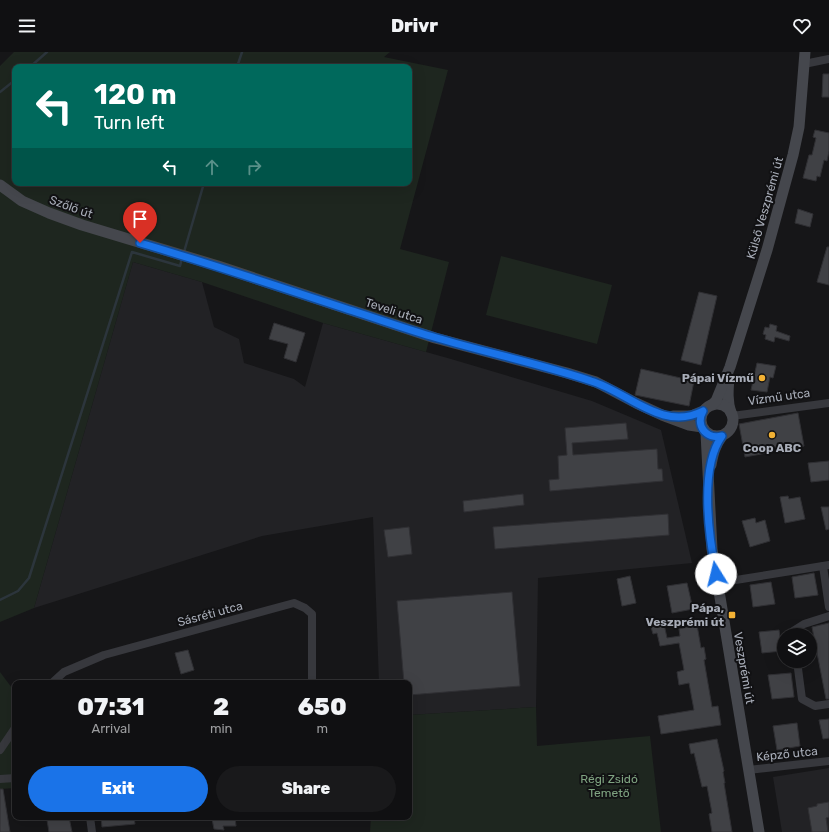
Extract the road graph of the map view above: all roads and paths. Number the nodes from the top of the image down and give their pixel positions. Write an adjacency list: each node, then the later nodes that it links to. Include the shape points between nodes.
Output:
1 (805, 52): 3 (main road, Külső Veszprémi út)
2 (829, 59): 3 (street)
3 (804, 64): 6 (main road, Külső Veszprémi út, via 799,127 793,156)
4 (0, 185): 5 (main road, Szőlő út, via 36,208)
5 (115, 235): 10 (main road, Teveli utca, via 435,338 596,382)
6 (730, 367): 8 (main road, Külső Veszprémi út, via 716,401); 9 (main road, Külső Veszprémi út, via 727,394)
7 (829, 402): 9 (street, Vízmű utca)
8 (708, 408): 9 (main road, via 723,405); 10 (main road, Teveli utca, via 696,415); 11 (main road, via 700,417)
9 (732, 414): 12 (main road, via 733,423 730,430)
10 (662, 415): 11 (main road, Teveli utca)
11 (704, 430): 12 (main road, via 713,436); 13 (main road, Veszprémi út)
12 (722, 436): 13 (main road, Veszprémi út, via 714,451)
13 (708, 483): 15 (main road, Veszprémi út)
14 (826, 566): 15 (street); 16 (street)
15 (717, 583): 26 (main road, Veszprémi út)
16 (829, 606)
17 (829, 616): 18 (street)
18 (798, 628)
19 (798, 668): 22 (street, via 802,699 815,706)
20 (55, 680): 21 (street, Sásréti utca, via 64,672 104,655 294,603 312,614)
21 (312, 680)
22 (829, 704)
23 (12, 732): 24 (street)
24 (0, 750)
25 (829, 761): 26 (street, Képző utca)
26 (748, 770): 31 (main road, Veszprémi út)
27 (12, 778): 28 (street)
28 (0, 779)
29 (90, 820): 30 (street)
30 (92, 832)
31 (758, 832)

